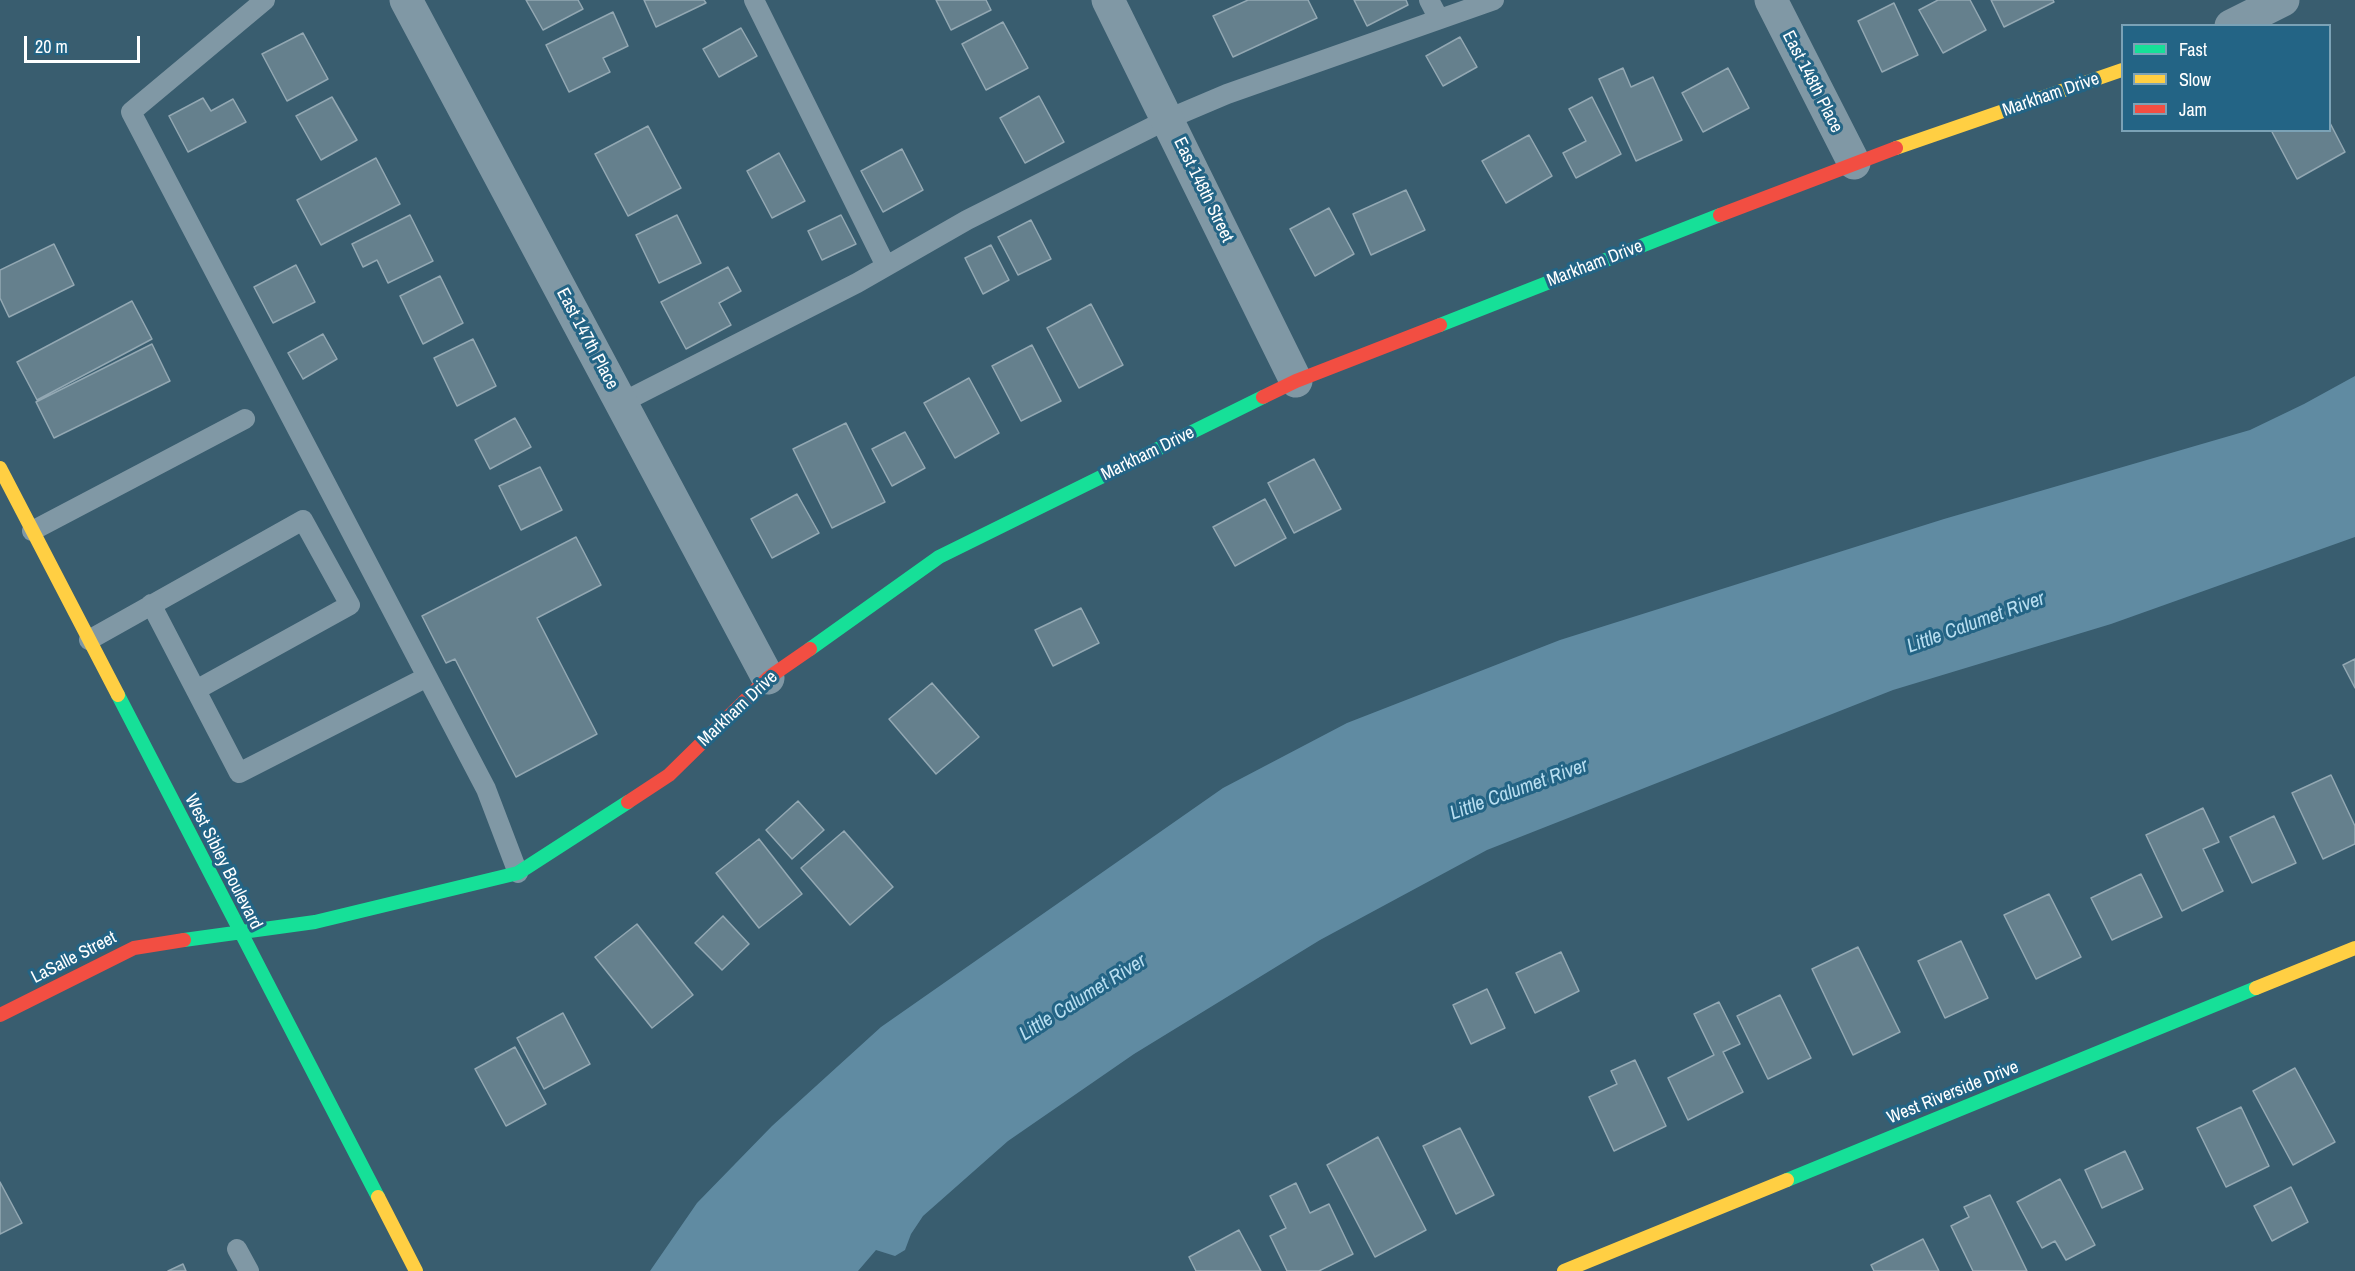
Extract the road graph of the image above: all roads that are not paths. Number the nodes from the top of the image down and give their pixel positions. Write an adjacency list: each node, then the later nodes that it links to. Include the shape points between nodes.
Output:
1 (265, 0): 22 (lane, via 131,112)
2 (406, 0): 16 (street, East 147th Place)
3 (754, 0): 14 (lane)
4 (1108, 0): 12 (street, East 148th Street)
5 (1429, 0): 9 (lane)
6 (1494, 0): 9 (lane)
7 (1771, 0): 13 (street, East 148th Place)
8 (2283, 0): 10 (street)
9 (1438, 19): 12 (lane)
10 (2235, 24)
11 (2121, 70): 13 (street, Markham Drive)
12 (1168, 119): 14 (lane, via 967,220); 15 (street, East 148th Street)
13 (1854, 163): 15 (street, Markham Drive)
14 (886, 266): 16 (lane)
15 (1296, 381): 23 (street, Markham Drive, via 939,557)
16 (621, 403): 23 (street, East 147th Place)
17 (245, 419): 19 (lane)
18 (0, 468): 19 (street, West Sibley Boulevard)
19 (32, 531): 21 (street, West Sibley Boulevard)
20 (151, 604): 21 (lane); 24 (lane); 24 (lane, via 303,520 350,604)
21 (89, 640): 26 (street, West Sibley Boulevard)
22 (427, 677): 24 (lane, via 239,773); 25 (lane, via 486,789)
23 (768, 678): 25 (street, Markham Drive, via 669,775)
24 (196, 690)
25 (518, 873): 26 (street, Markham Drive, via 315,922)
26 (238, 931): 28 (street, LaSalle Street, via 134,948); 31 (street, West Sibley Boulevard)
27 (2355, 948): 32 (street, West Riverside Drive)
28 (0, 1015)
29 (237, 1249): 30 (lane)
30 (249, 1271)
31 (416, 1271)
32 (1564, 1271)

